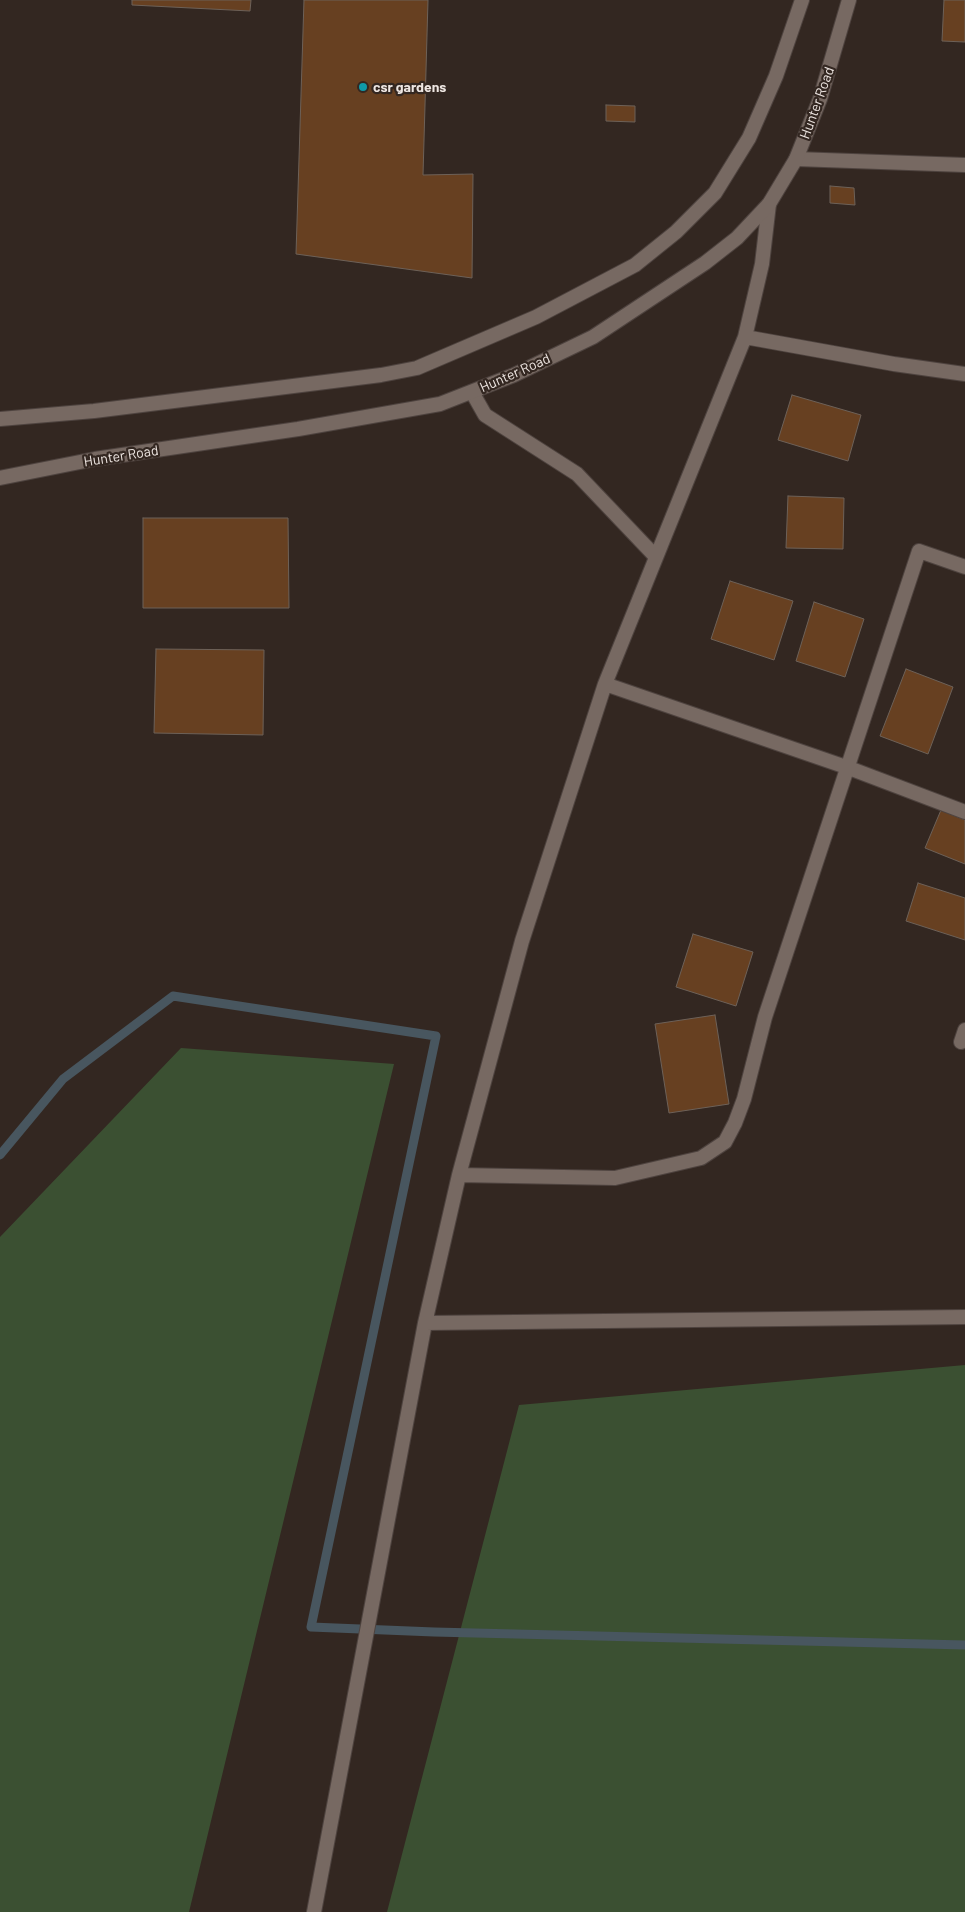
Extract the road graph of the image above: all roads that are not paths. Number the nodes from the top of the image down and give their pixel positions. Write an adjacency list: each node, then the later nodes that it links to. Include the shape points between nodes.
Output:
1 (802, 0): 9 (street, via 776,76 749,138 716,193 676,232 635,265 536,317 417,368 381,375 94,412)
2 (849, 0): 3 (street, Hunter Road, via 820,99)
3 (796, 159): 4 (street); 5 (street, Hunter Road)
4 (965, 165)
5 (769, 204): 6 (street, via 762,264); 8 (street, Hunter Road, via 738,238 593,337)
6 (745, 337): 7 (street); 11 (street)
7 (965, 374)
8 (472, 392): 10 (street, Hunter Road, via 440,404 394,414 94,459); 11 (street, via 485,415 577,474)
9 (0, 419)
10 (0, 478)
11 (656, 557): 13 (street)
12 (965, 567): 14 (street, via 919,551)
13 (605, 684): 14 (street); 16 (street, via 522,940)
14 (849, 768): 15 (street); 16 (street, via 765,1017 744,1099 725,1142 701,1158 615,1178)
15 (965, 812)
16 (459, 1175): 18 (street)
17 (965, 1318): 18 (street)
18 (425, 1323): 19 (street)
19 (314, 1912)

